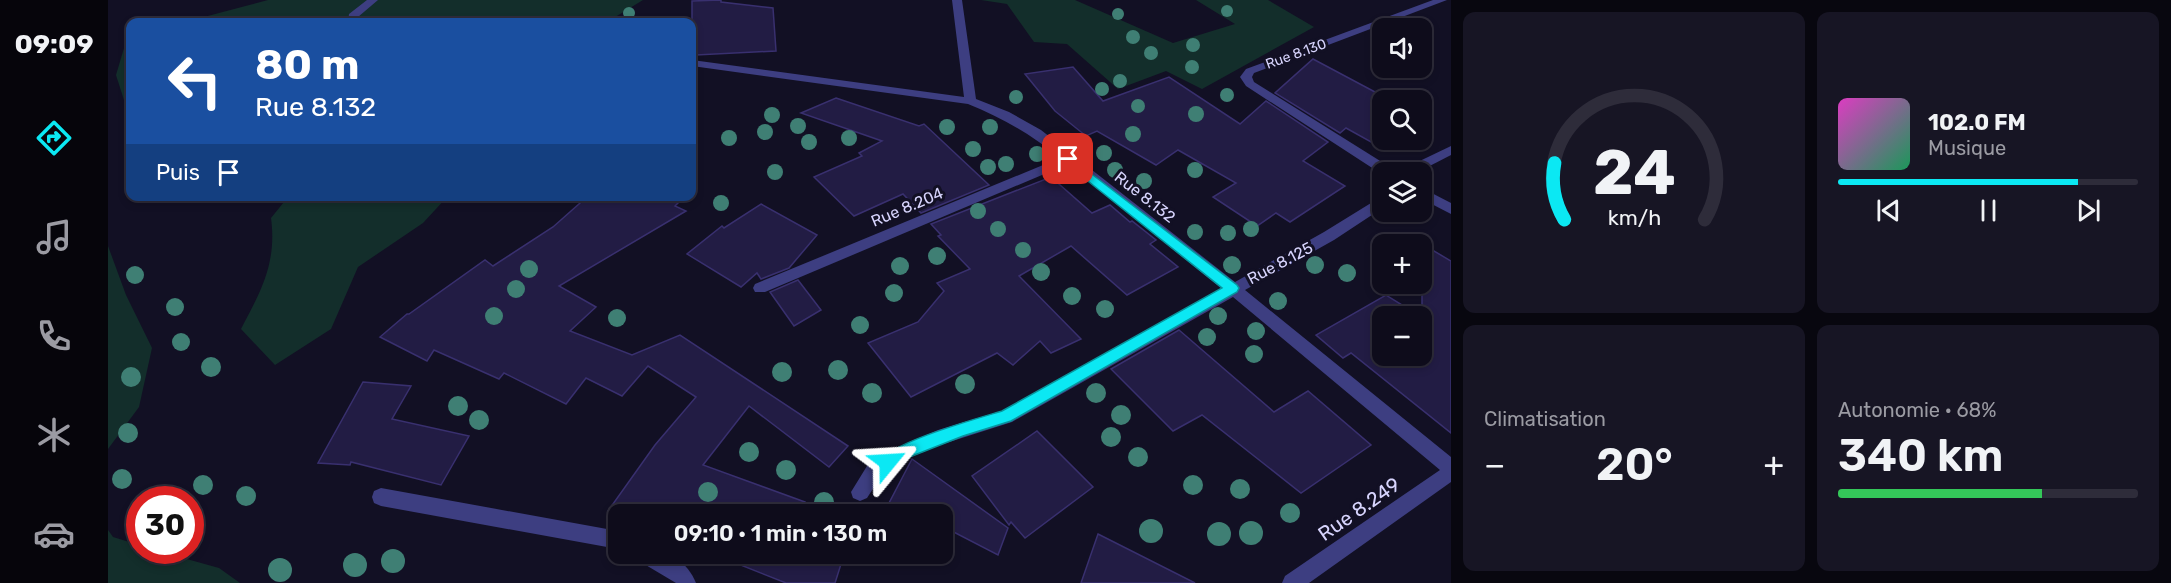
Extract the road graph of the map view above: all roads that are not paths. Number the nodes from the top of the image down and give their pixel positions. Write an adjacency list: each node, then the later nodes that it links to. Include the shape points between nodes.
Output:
1 (373, 0): 4 (street)
2 (957, 0): 6 (street)
3 (1442, 0): 9 (street, Rue 8.130, via 1250,71 1246,77 1250,84)
4 (353, 18)
5 (696, 64): 6 (street, Rue 8.132)
6 (970, 101): 8 (street, Rue 8.132, via 1029,129)
7 (1451, 150): 10 (street)
8 (1068, 159): 14 (street, Rue 8.204); 15 (street, Rue 8.132)
9 (1372, 162)
10 (1428, 162)
11 (1432, 199): 13 (street)
12 (1372, 209): 15 (street, Rue 8.125)
13 (1451, 209)
14 (760, 288)
15 (1232, 288): 16 (street, Rue 8.132); 18 (street, Rue 8.125, via 1006,417 901,453 875,470)
16 (1451, 468)
17 (1451, 472): 23 (street, Rue 8.249)
18 (860, 492)
19 (381, 497): 20 (street)
20 (608, 538)
21 (664, 564): 22 (street, via 682,574)
22 (686, 583)
23 (1292, 583)

